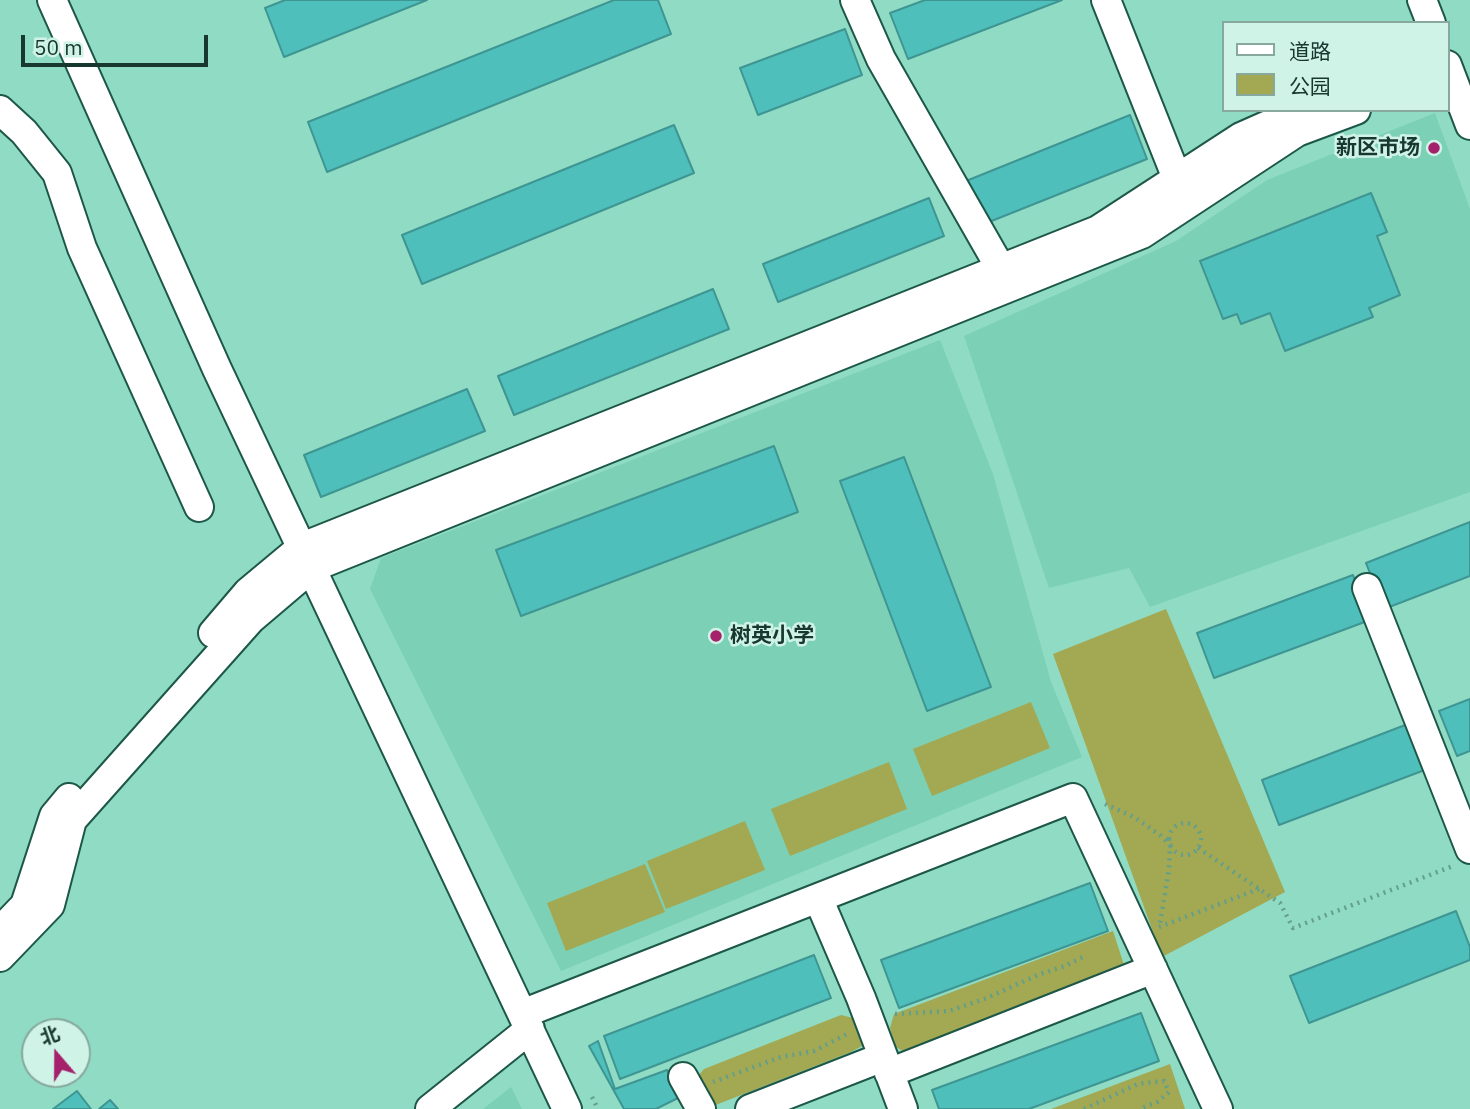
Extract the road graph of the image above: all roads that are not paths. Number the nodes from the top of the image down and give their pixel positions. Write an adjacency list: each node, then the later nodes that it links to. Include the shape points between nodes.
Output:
1 (52, 0): 12 (street)
2 (855, 0): 10 (street, via 881,60)
3 (1106, 0): 9 (street)
4 (1449, 74): 8 (street)
5 (0, 110): 11 (street, via 57,173 82,248)
6 (1297, 112): 9 (street, via 1241,137)
7 (1351, 112): 9 (street, via 1297,132)
8 (1470, 125)
9 (1183, 191): 10 (street)
10 (1006, 278): 12 (street)
11 (199, 507)
12 (306, 558): 16 (street, via 248,592 54,816 25,905); 17 (street, via 72,820 50,905); 19 (street)
13 (1367, 588): 14 (street)
14 (1464, 857)
15 (818, 898): 18 (street, via 1073,798); 19 (street); 20 (street)
16 (0, 931)
17 (0, 957)
18 (1150, 962): 20 (street); 25 (street)
19 (526, 1021): 21 (street); 22 (street)
20 (886, 1065): 23 (street); 24 (street)
21 (430, 1109)
22 (567, 1109)
23 (750, 1109)
24 (903, 1109)
25 (1218, 1109)

